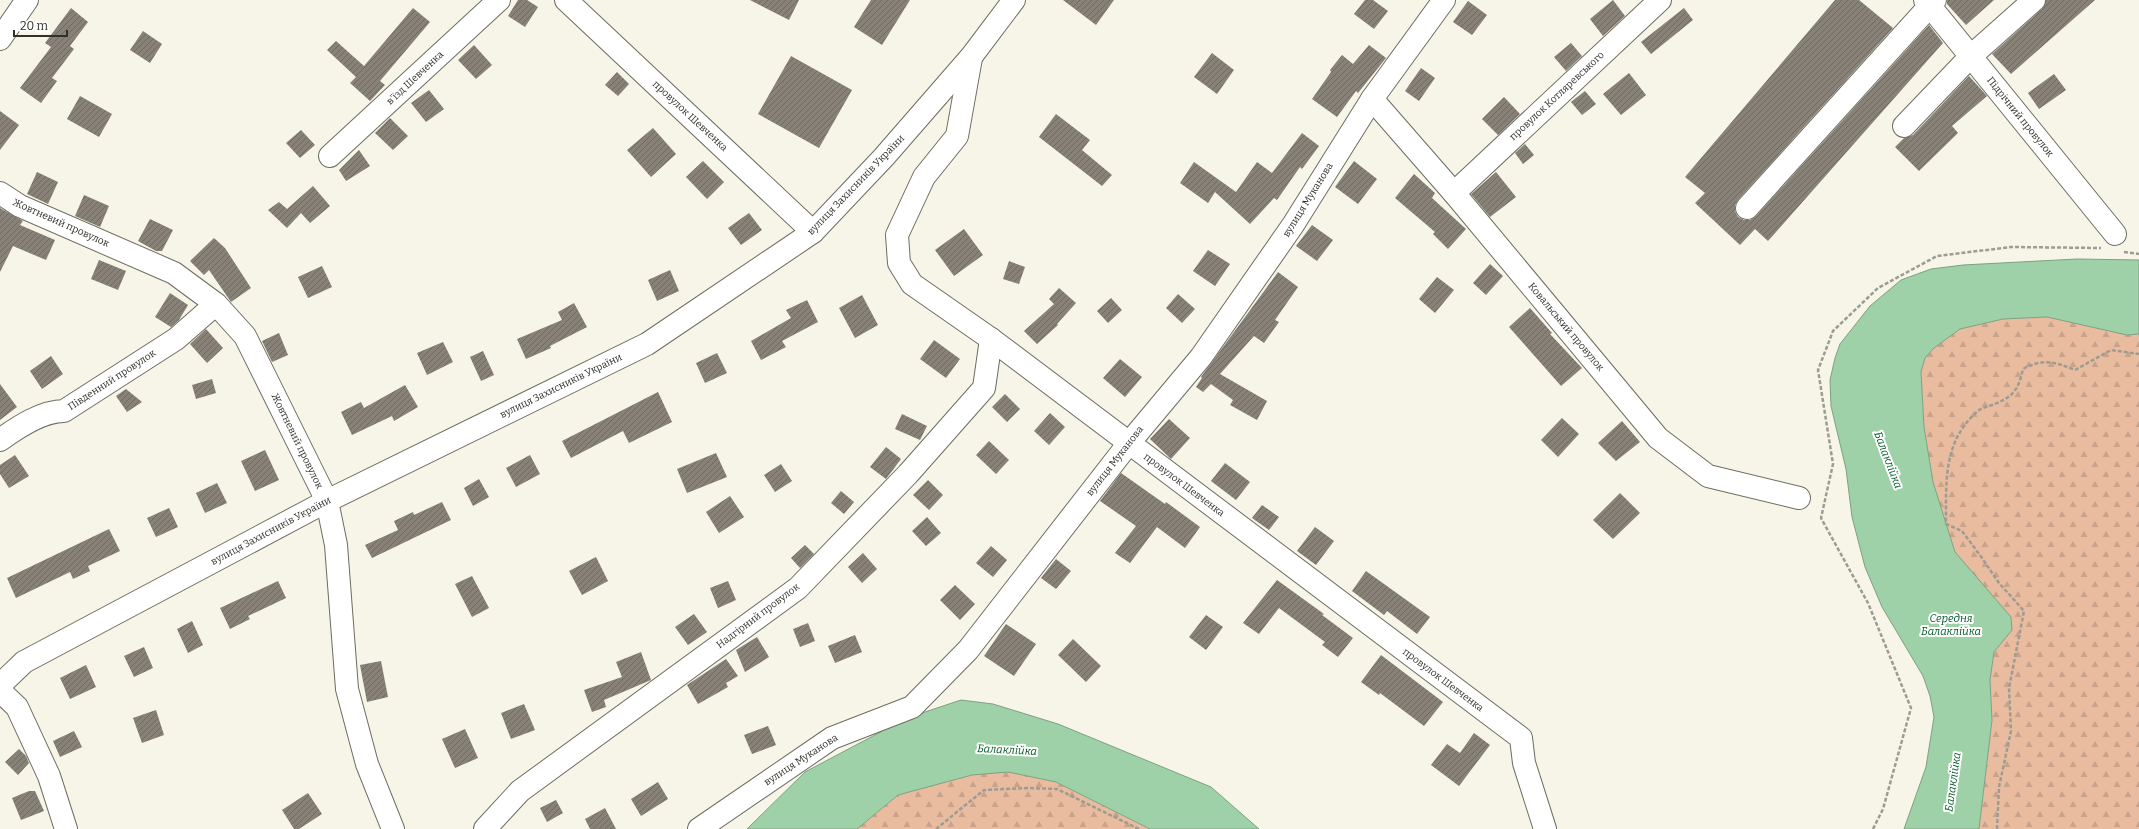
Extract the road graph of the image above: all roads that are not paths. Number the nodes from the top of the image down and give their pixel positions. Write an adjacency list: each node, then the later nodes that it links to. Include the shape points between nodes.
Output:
1 (28, 0): 9 (street)
2 (499, 0): 14 (street, в'їзд Шевченка)
3 (566, 0): 18 (street, провулок Шевченка)
4 (1014, 0): 11 (street, вулиця Захисників України)
5 (1444, 0): 12 (street, вулиця Муканова)
6 (1660, 0): 16 (street, провулок Котляревського)
7 (2034, 0): 10 (street)
8 (1930, 2): 10 (street, Підрічний провулок); 17 (street)
9 (0, 39)
10 (1971, 56): 13 (street); 19 (street, Підрічний провулок)
11 (971, 57): 18 (street, вулиця Захисників України, via 884,157); 21 (street, провулок Шевченка, via 957,136 924,177 897,235 899,263 912,284)
12 (1372, 99): 16 (street, Ковальський провулок); 23 (street, вулиця Муканова, via 1293,225 1201,357)
13 (1904, 126)
14 (330, 156)
15 (0, 193): 20 (street, Жовтневий провулок, via 20,206 174,273)
16 (1454, 193): 24 (street, Ковальський провулок, via 1658,438 1708,476)
17 (1747, 208)
18 (814, 232): 25 (street, вулиця Захисників України, via 647,344)
19 (2113, 245)
20 (216, 304): 22 (street, Південний провулок, via 176,339 64,411 51,411); 25 (street, Жовтневий провулок, via 245,336)
21 (991, 339): 23 (street, провулок Шевченка); 30 (street, Надгірний провулок, via 984,388 908,474 798,588 520,791)
22 (0, 440)
23 (1129, 443): 31 (street, вулиця Муканова, via 968,650 912,707 832,738); 32 (street, провулок Шевченка, via 1521,738 1524,763)
24 (1799, 498)
25 (327, 501): 26 (street, вулиця Захисників України, via 24,662); 29 (street, Жовтневий провулок, via 336,545 347,689 366,764)
26 (0, 685)
27 (0, 691): 28 (street, via 17,707 48,776)
28 (66, 829)
29 (393, 829)
30 (485, 829)
31 (699, 829)
32 (1545, 829)

